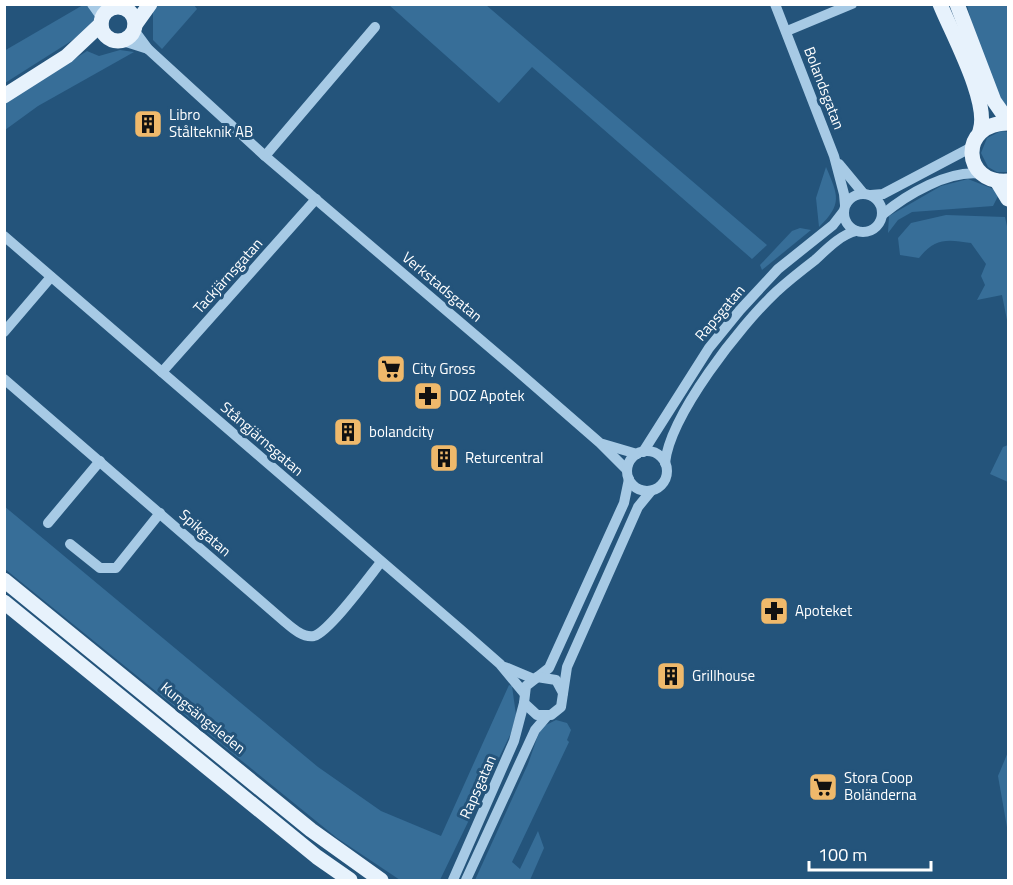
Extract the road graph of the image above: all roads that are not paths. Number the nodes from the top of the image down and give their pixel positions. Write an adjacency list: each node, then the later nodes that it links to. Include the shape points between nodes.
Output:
1 (92, 4): 8 (street)
2 (150, 4): 11 (main road)
3 (775, 4): 10 (street, Bolandsgatan)
4 (852, 4): 10 (street)
5 (940, 4): 15 (main road, via 979,98 983,122)
6 (957, 4): 14 (main road, via 994,101)
7 (133, 7): 8 (main road); 11 (main road)
8 (104, 14): 11 (main road, via 102,30); 12 (main road)
9 (375, 27): 17 (street)
10 (787, 30): 18 (street, Bolandsgatan)
11 (125, 34): 12 (main road); 17 (street, Verkstadsgatan, via 148,49)
12 (66, 56): 13 (main road)
13 (4, 96)
14 (1008, 122): 15 (main road, via 994,123)
15 (980, 131): 16 (main road)
16 (972, 147): 19 (main road); 21 (street, via 883,194)
17 (264, 156): 23 (street, Verkstadsgatan)
18 (834, 156): 21 (street, Bolandsgatan); 24 (street, Bolandsgatan)
19 (982, 174): 20 (main road); 25 (street, via 945,179 894,205)
20 (1003, 181): 22 (main road)
21 (867, 194): 24 (street, via 854,195); 25 (street, via 881,207)
22 (1008, 198)
23 (316, 199): 30 (street, Tackjärnsgatan); 32 (street, Verkstadsgatan)
24 (844, 209): 26 (street, via 849,227); 33 (street, Rapsgatan, via 833,225 778,269 740,310 709,348)
25 (882, 216): 26 (street, via 873,230)
26 (856, 231): 35 (street, Rapsgatan, via 848,233 776,292 746,326 673,432)
27 (4, 236): 28 (street, Stångjärnsgatan)
28 (51, 277): 29 (street); 30 (street, Stångjärnsgatan)
29 (4, 332)
30 (162, 372): 41 (street, Stångjärnsgatan)
31 (4, 379): 34 (street, Spikgatan)
32 (600, 443): 33 (street, Verkstadsgatan); 36 (street, Verkstadsgatan)
33 (640, 453): 35 (street, via 659,456); 36 (street, via 629,463)
34 (99, 461): 38 (street, Spikgatan); 39 (street)
35 (665, 463): 37 (street, via 663,483)
36 (628, 475): 37 (street, via 639,489); 45 (street, via 624,503 549,668)
37 (651, 490): 46 (street, via 638,507 567,667)
38 (160, 513): 40 (street, via 116,568 100,568); 41 (street, Spikgatan, via 285,622 309,636 327,627)
39 (48, 523)
40 (69, 544)
41 (381, 562): 44 (street, Stångjärnsgatan)
42 (4, 580): 50 (main road, Kungsängsleden, via 311,830)
43 (4, 602): 49 (main road)
44 (500, 664): 45 (street, Stångjärnsgatan); 47 (street, Stångjärnsgatan)
45 (536, 678): 46 (street, via 555,680); 47 (street)
46 (563, 693): 48 (street, via 561,707)
47 (524, 698): 48 (street, via 531,712); 51 (street, Rapsgatan, via 514,741)
48 (547, 716): 52 (street, Rapsgatan, via 535,730)
49 (350, 880)
50 (381, 880)
51 (453, 880)
52 (466, 880)

